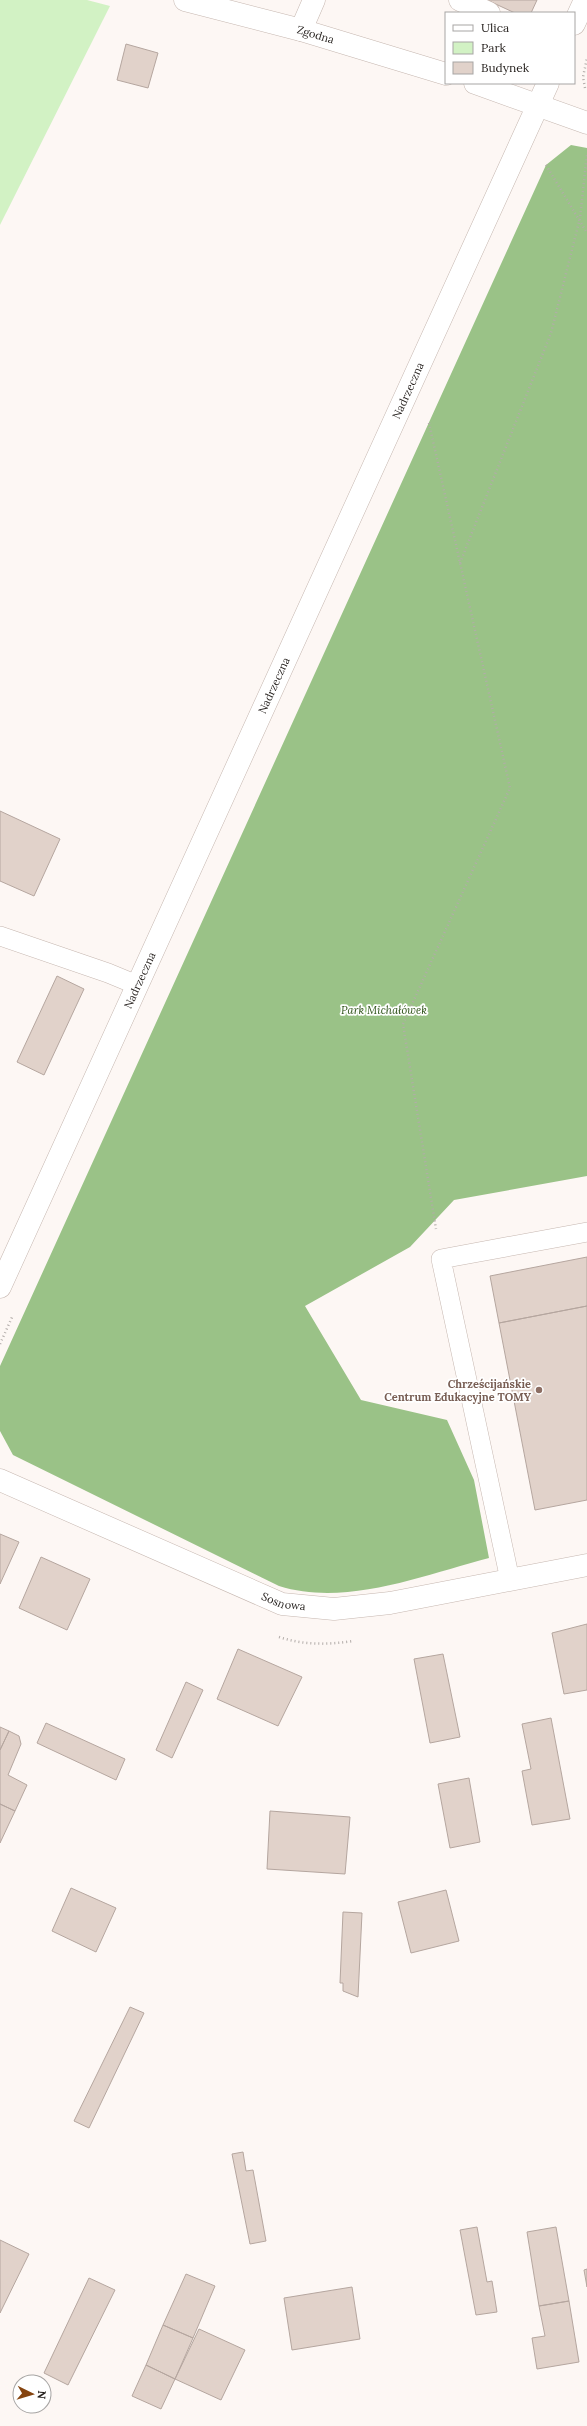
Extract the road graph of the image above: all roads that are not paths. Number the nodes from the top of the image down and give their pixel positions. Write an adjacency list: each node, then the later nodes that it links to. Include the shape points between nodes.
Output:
1 (184, 0): 7 (street, Zgodna)
2 (314, 0): 7 (street)
3 (460, 0): 5 (street)
4 (585, 0): 6 (street)
5 (487, 12)
6 (575, 22)
7 (301, 30): 8 (street, Zgodna)
8 (445, 74)
9 (478, 84): 11 (street)
10 (548, 84): 11 (street, Nadrzeczna)
11 (538, 107): 12 (street); 14 (street, Nadrzeczna)
12 (587, 123)
13 (0, 936): 14 (lane, via 108,973)
14 (137, 986): 16 (street, Nadrzeczna)
15 (587, 1232): 19 (lane, via 441,1259)
16 (0, 1287)
17 (0, 1480): 19 (street, Sosnowa, via 282,1604 334,1609 390,1603)
18 (587, 1565): 19 (street, Sosnowa)
19 (510, 1580)

